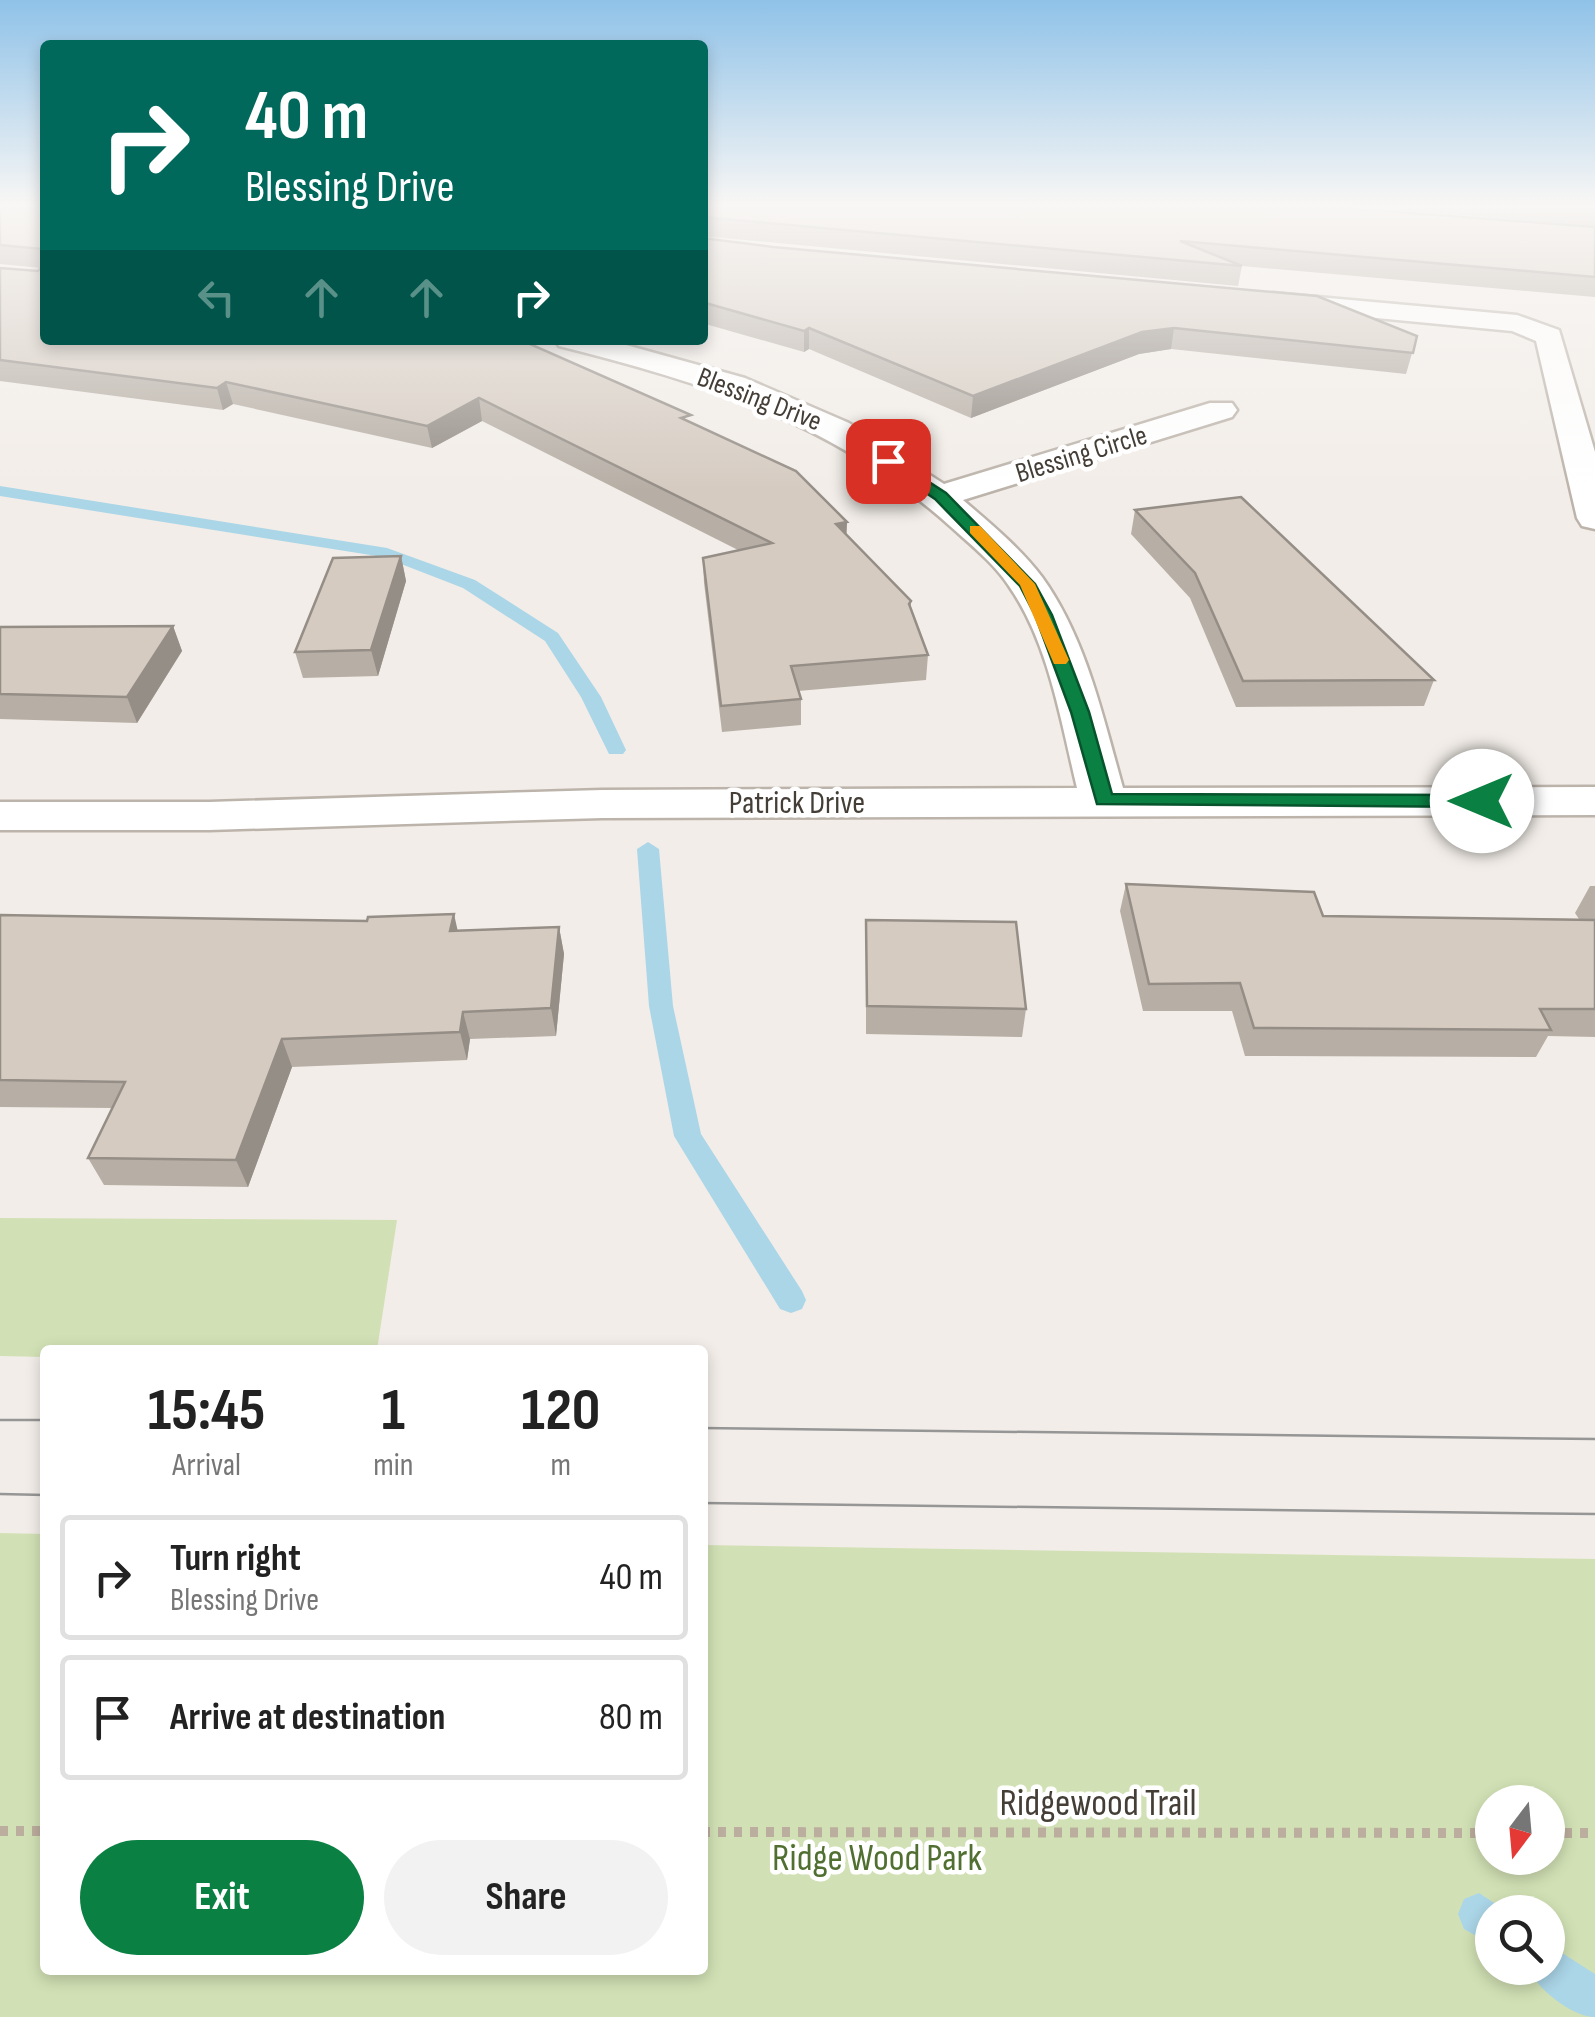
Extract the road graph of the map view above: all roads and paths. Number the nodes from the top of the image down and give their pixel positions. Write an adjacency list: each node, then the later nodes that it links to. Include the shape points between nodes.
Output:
1 (1288, 302): 5 (street, via 1517,323 1549,336)
2 (588, 345): 4 (street, Blessing Drive, via 782,402 834,427)
3 (1221, 410): 4 (street, Blessing Circle)
4 (940, 496): 6 (street, Blessing Drive, via 1027,584 1044,615)
5 (1595, 518)
6 (1104, 800): 7 (street, Patrick Drive); 8 (street, Patrick Drive)
7 (1595, 801)
8 (0, 816)
9 (0, 1831): 10 (path)
10 (40, 1831)
11 (708, 1832): 12 (path, Ridgewood Trail)
12 (1475, 1832)
13 (1565, 1832): 14 (path)
14 (1595, 1832)

